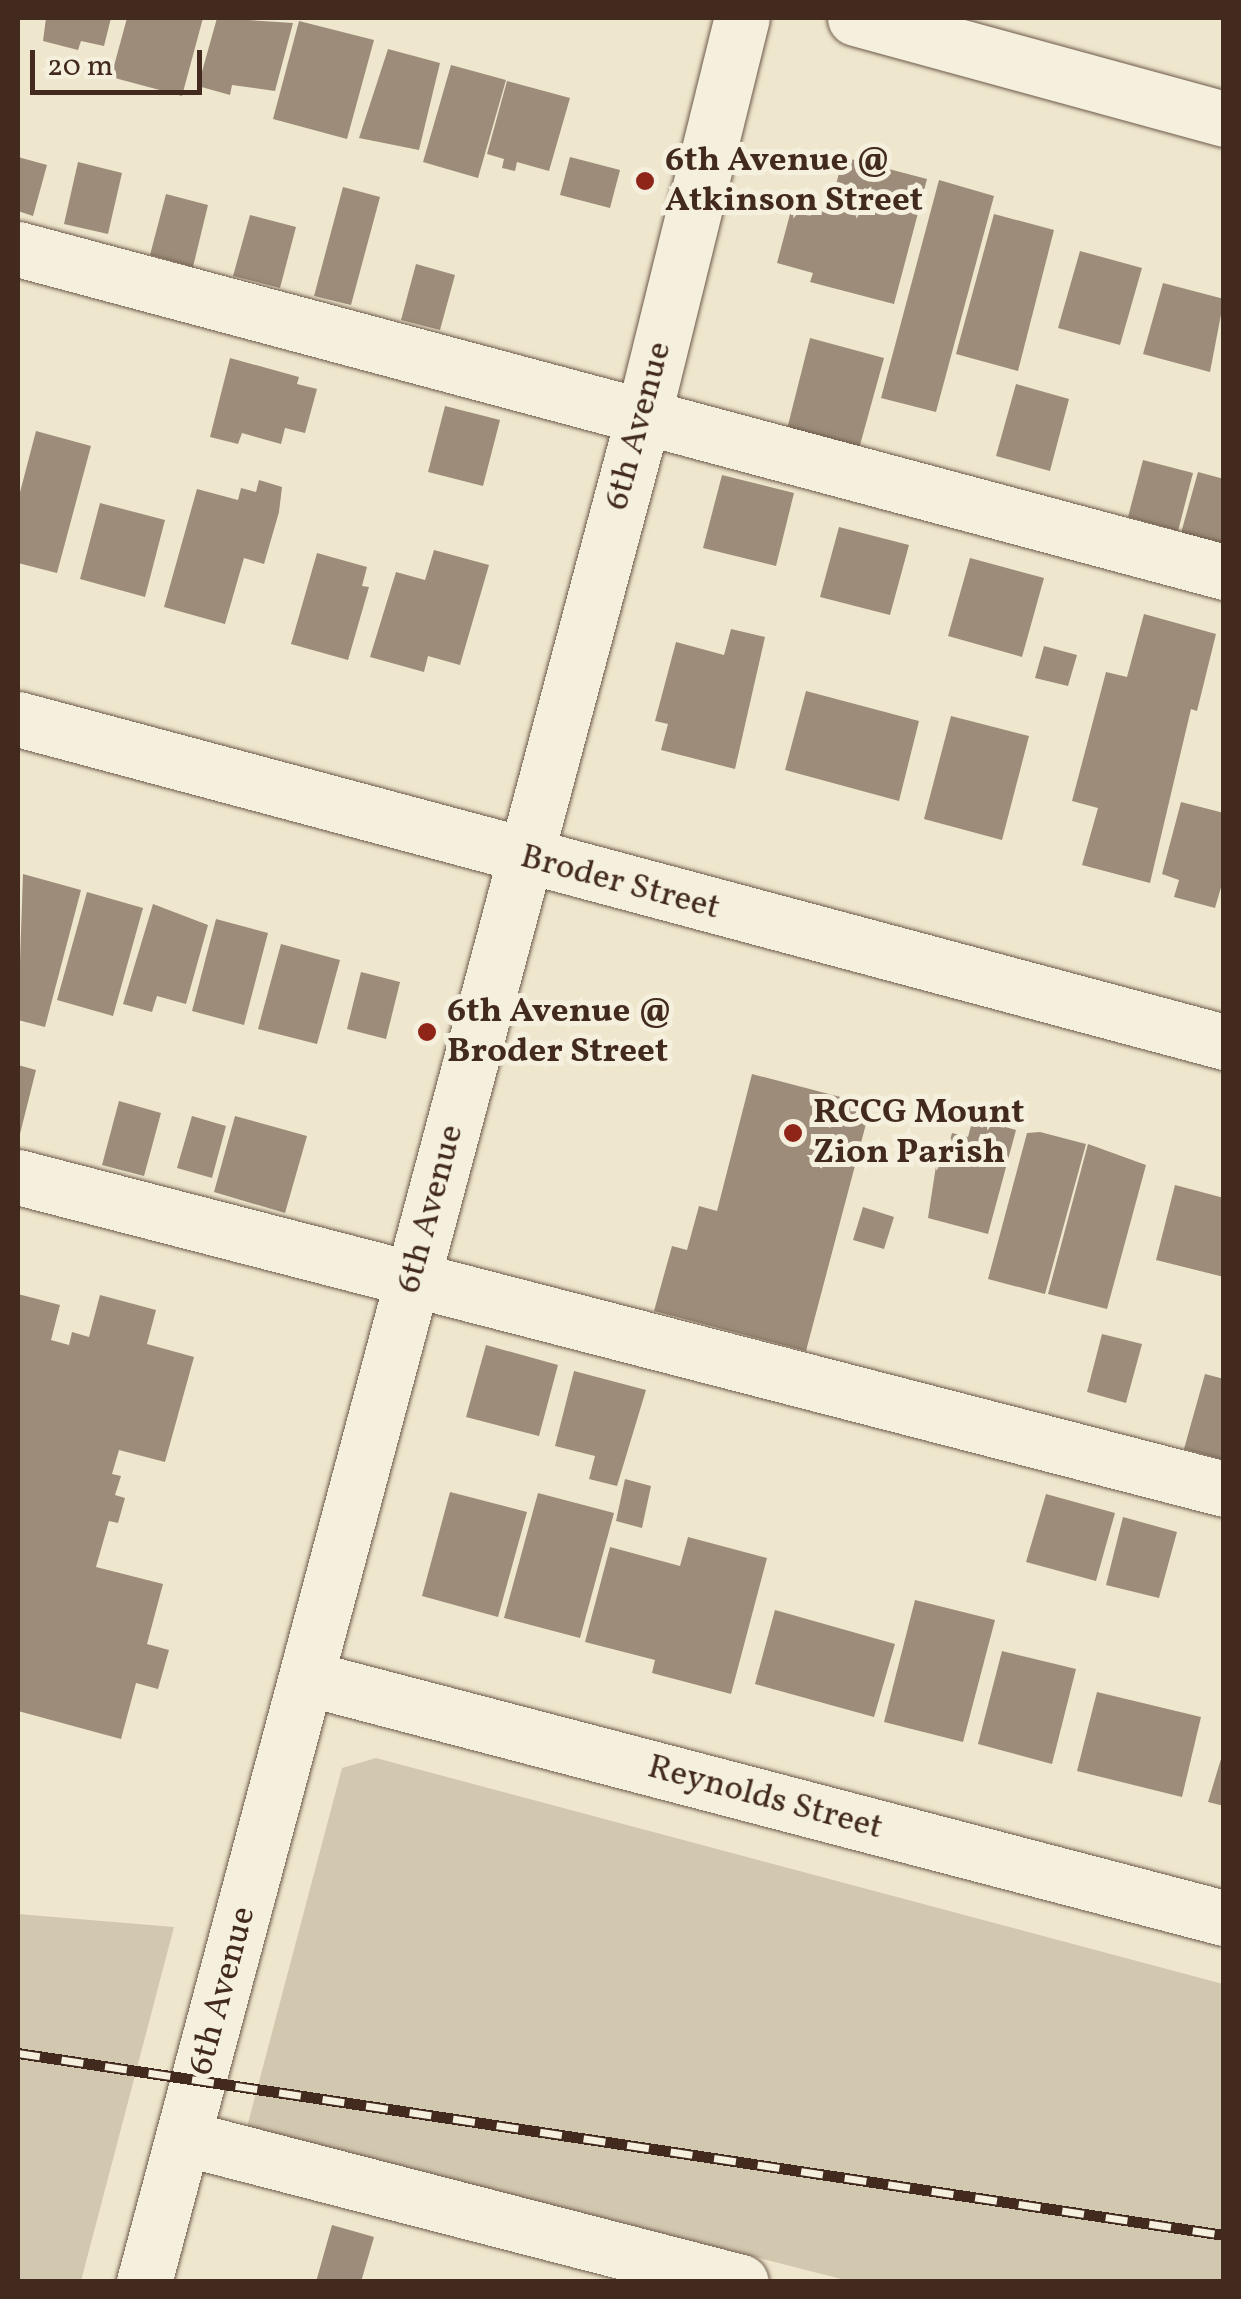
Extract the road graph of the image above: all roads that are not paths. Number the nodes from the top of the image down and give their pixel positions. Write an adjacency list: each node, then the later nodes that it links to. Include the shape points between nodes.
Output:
1 (742, 18): 5 (street, 6th Avenue)
2 (855, 18): 3 (street)
3 (1224, 118)
4 (18, 249): 5 (street)
5 (643, 416): 6 (street); 8 (street, 6th Avenue)
6 (1224, 572)
7 (18, 719): 8 (street, Broder Street)
8 (524, 858): 9 (street, Broder Street); 11 (street, 6th Avenue)
9 (1224, 1042)
10 (18, 1177): 11 (street)
11 (412, 1281): 12 (street); 13 (street, 6th Avenue)
12 (1224, 1490)
13 (307, 1678): 14 (street, Reynolds Street); 15 (street, 6th Avenue)
14 (1224, 1918)
15 (184, 2138): 16 (street, 6th Avenue); 17 (street)
16 (144, 2282)
17 (742, 2282)

